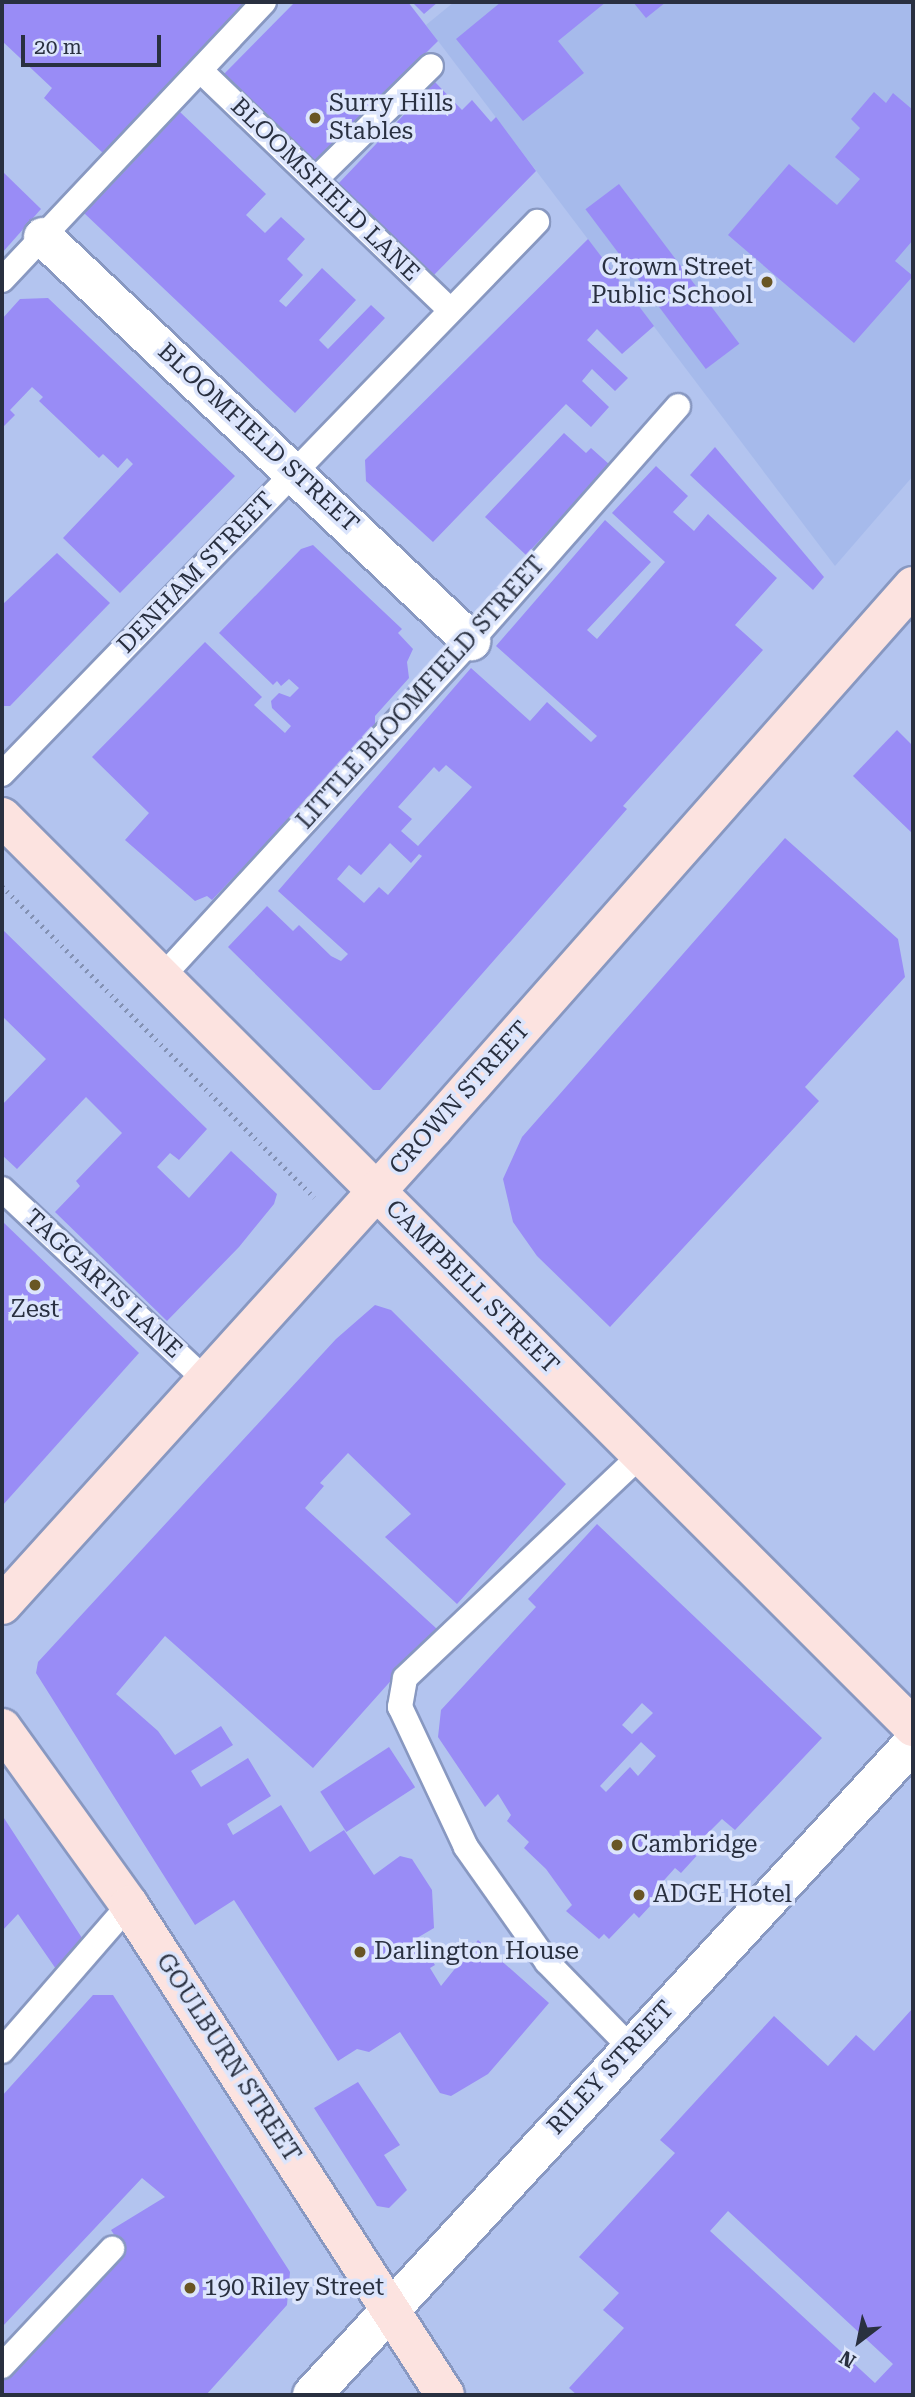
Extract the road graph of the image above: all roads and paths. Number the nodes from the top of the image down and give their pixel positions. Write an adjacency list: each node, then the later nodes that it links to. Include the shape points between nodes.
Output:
1 (264, 2): 3 (lane)
2 (431, 66): 4 (lane)
3 (201, 71): 4 (lane, BLOOMSFIELD LANE); 6 (lane)
4 (316, 179): 8 (lane, BLOOMSFIELD LANE)
5 (537, 222): 8 (lane, DENHAM STREET)
6 (43, 237): 7 (lane); 10 (street, BLOOMFIELD STREET)
7 (2, 280)
8 (450, 310): 10 (lane, DENHAM STREET)
9 (678, 406): 12 (lane, LITTLE BLOOMFIELD STREET)
10 (294, 471): 12 (street, BLOOMFIELD STREET); 13 (lane, DENHAM STREET)
11 (913, 586): 19 (street, CROWN STREET)
12 (471, 640): 16 (lane, LITTLE BLOOMFIELD STREET)
13 (2, 774)
14 (2, 817): 16 (street, CAMPBELL STREET)
15 (2, 886): 17 (path)
16 (161, 978): 19 (street, CAMPBELL STREET)
17 (286, 1169)
18 (2, 1189): 20 (lane, TAGGARTS LANE)
19 (377, 1191): 20 (street, CROWN STREET); 21 (street, CAMPBELL STREET)
20 (204, 1379): 22 (street, CROWN STREET)
21 (640, 1455): 23 (street, CAMPBELL STREET); 27 (lane, via 405,1678 400,1707 466,1847 547,1962)
22 (2, 1605)
23 (913, 1727)
24 (2, 1728): 26 (street, GOULBURN STREET)
25 (913, 1743): 27 (street, RILEY STREET)
26 (129, 1905): 28 (lane); 30 (street, GOULBURN STREET)
27 (630, 2047): 30 (street, RILEY STREET)
28 (2, 2051)
29 (112, 2249): 31 (lane)
30 (390, 2309): 32 (street, RILEY STREET); 33 (street, GOULBURN STREET)
31 (2, 2366)
32 (312, 2395)
33 (445, 2395)

